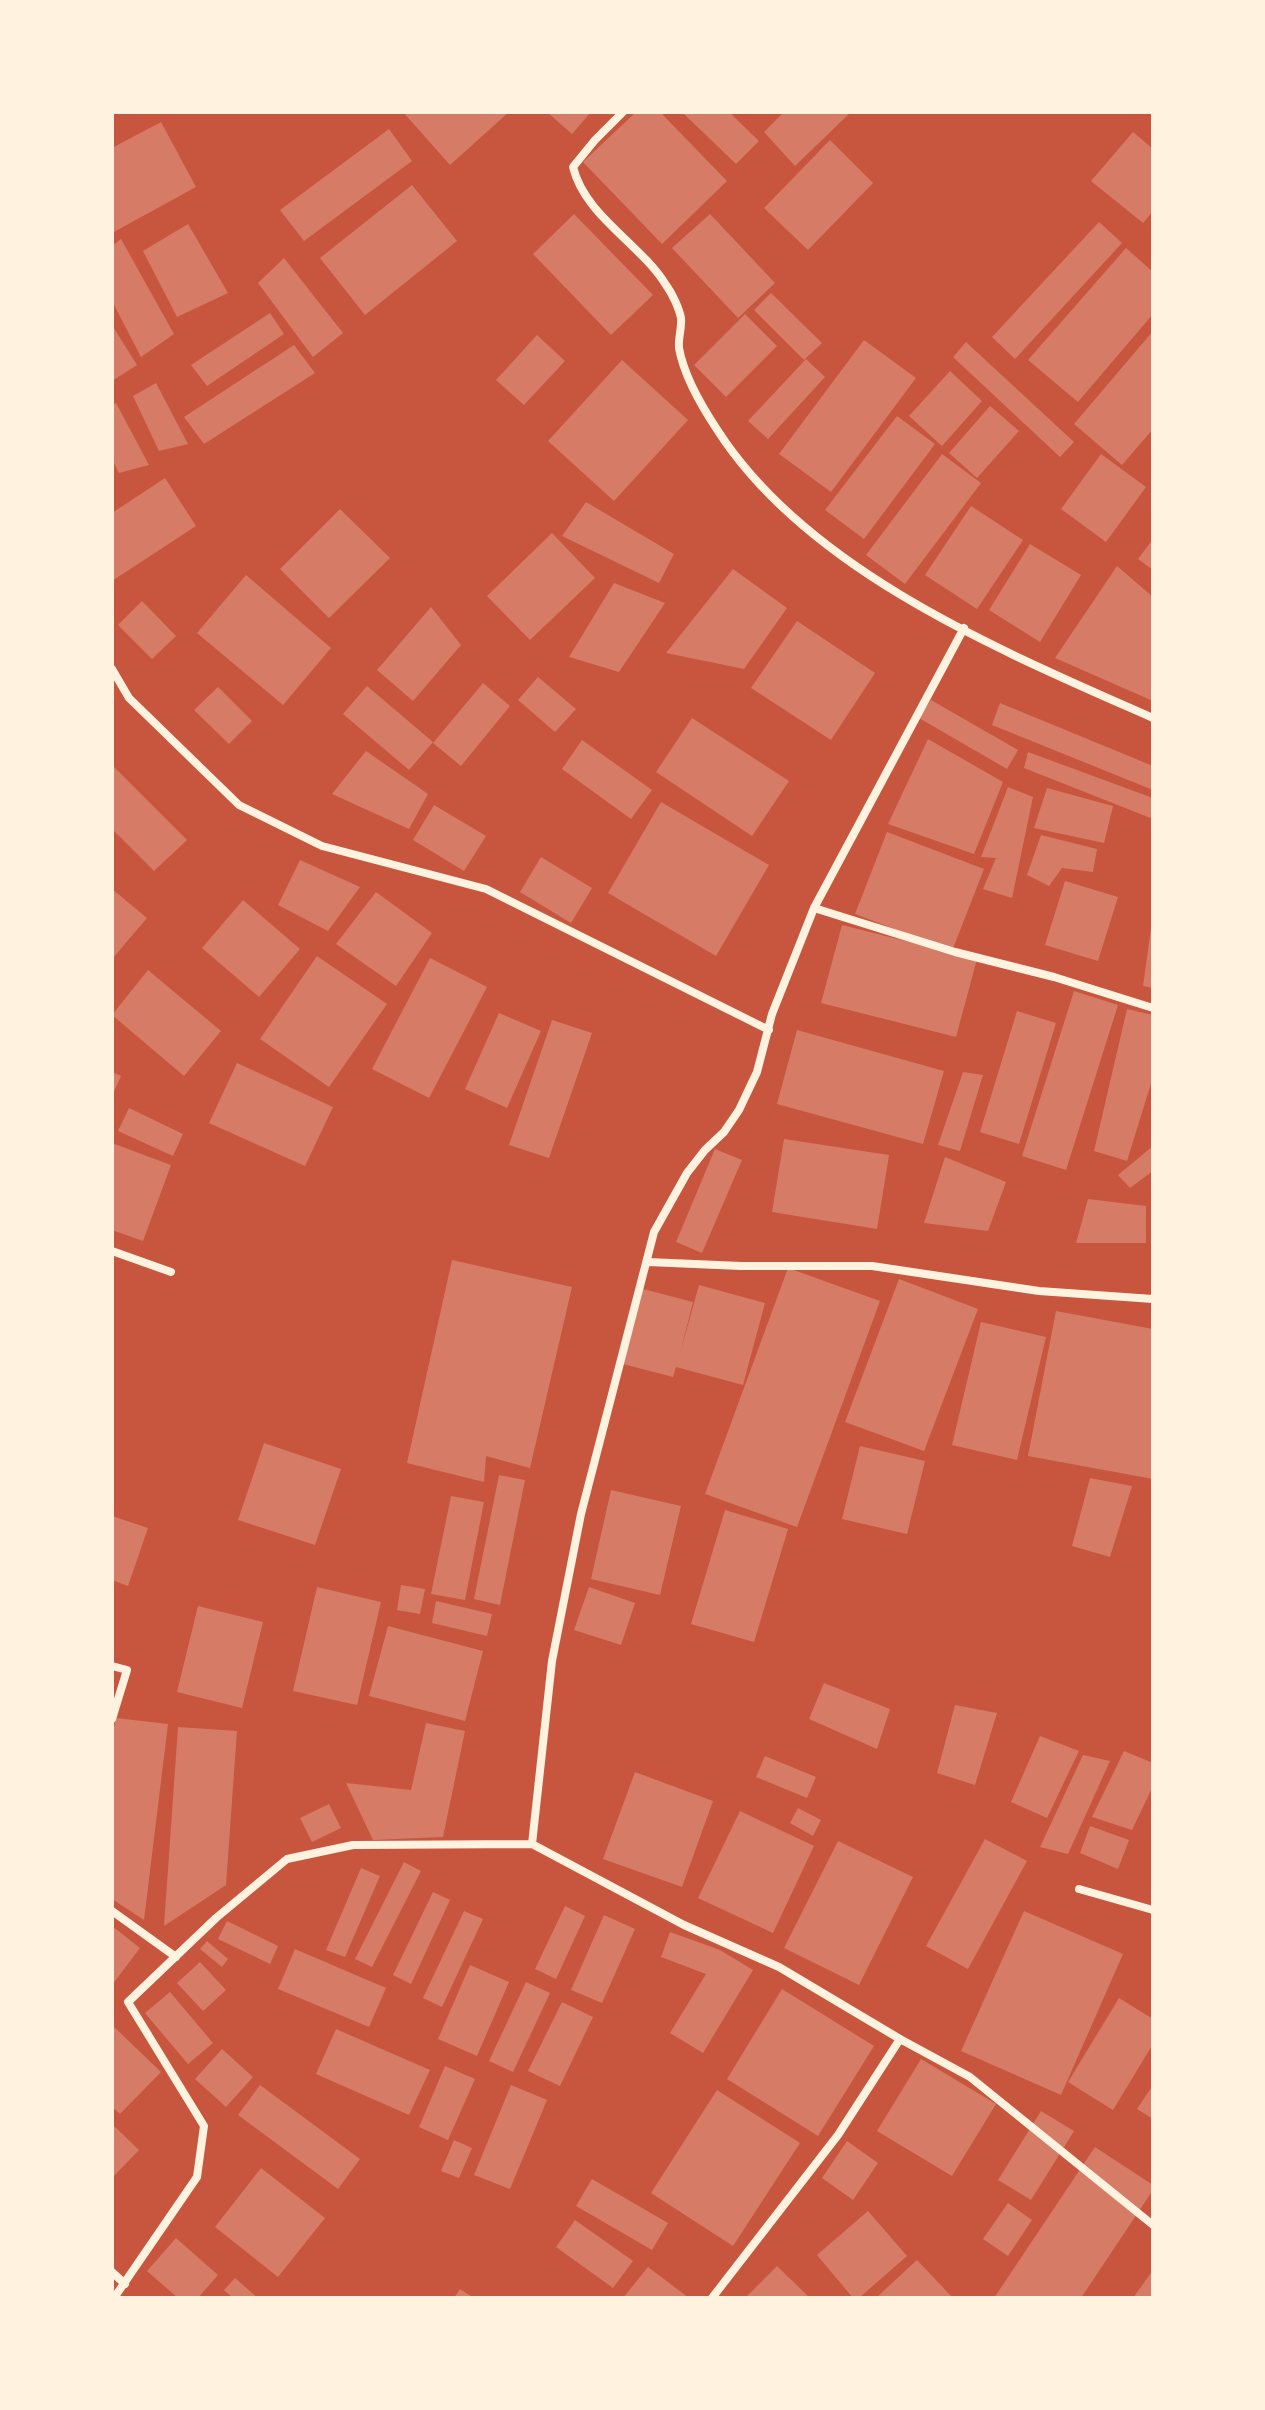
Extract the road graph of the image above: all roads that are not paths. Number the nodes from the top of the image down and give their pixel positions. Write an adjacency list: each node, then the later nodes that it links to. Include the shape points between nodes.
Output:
1 (623, 112): 2 (street, via 573,167 578,185 668,287 681,318 679,348 691,384 719,432 771,498 861,571)
2 (964, 628): 4 (street); 5 (street)
3 (112, 669): 7 (street, via 129,698 239,805 322,846 486,889)
4 (1153, 718)
5 (814, 908): 6 (street); 7 (street)
6 (1153, 1008)
7 (769, 1030): 9 (street, via 739,1110 687,1173 654,1232)
8 (112, 1251): 10 (street)
9 (648, 1262): 11 (street, via 872,1266 1039,1291); 14 (street, via 578,1529 552,1661)
10 (171, 1272)
11 (1153, 1299)
12 (112, 1666): 13 (street, via 127,1670)
13 (112, 1719)
14 (532, 1844): 18 (street, via 353,1845 287,1859); 19 (street, via 684,1925 779,1967)
15 (1079, 1889): 16 (street)
16 (1153, 1910)
17 (112, 1911): 18 (street)
18 (176, 1957): 22 (street, via 128,2002 204,2126 197,2177)
19 (900, 2039): 20 (street, via 970,2077); 24 (street, via 838,2135)
20 (1153, 2225)
21 (112, 2272): 22 (street)
22 (125, 2284): 23 (street)
23 (114, 2298)
24 (712, 2298)

